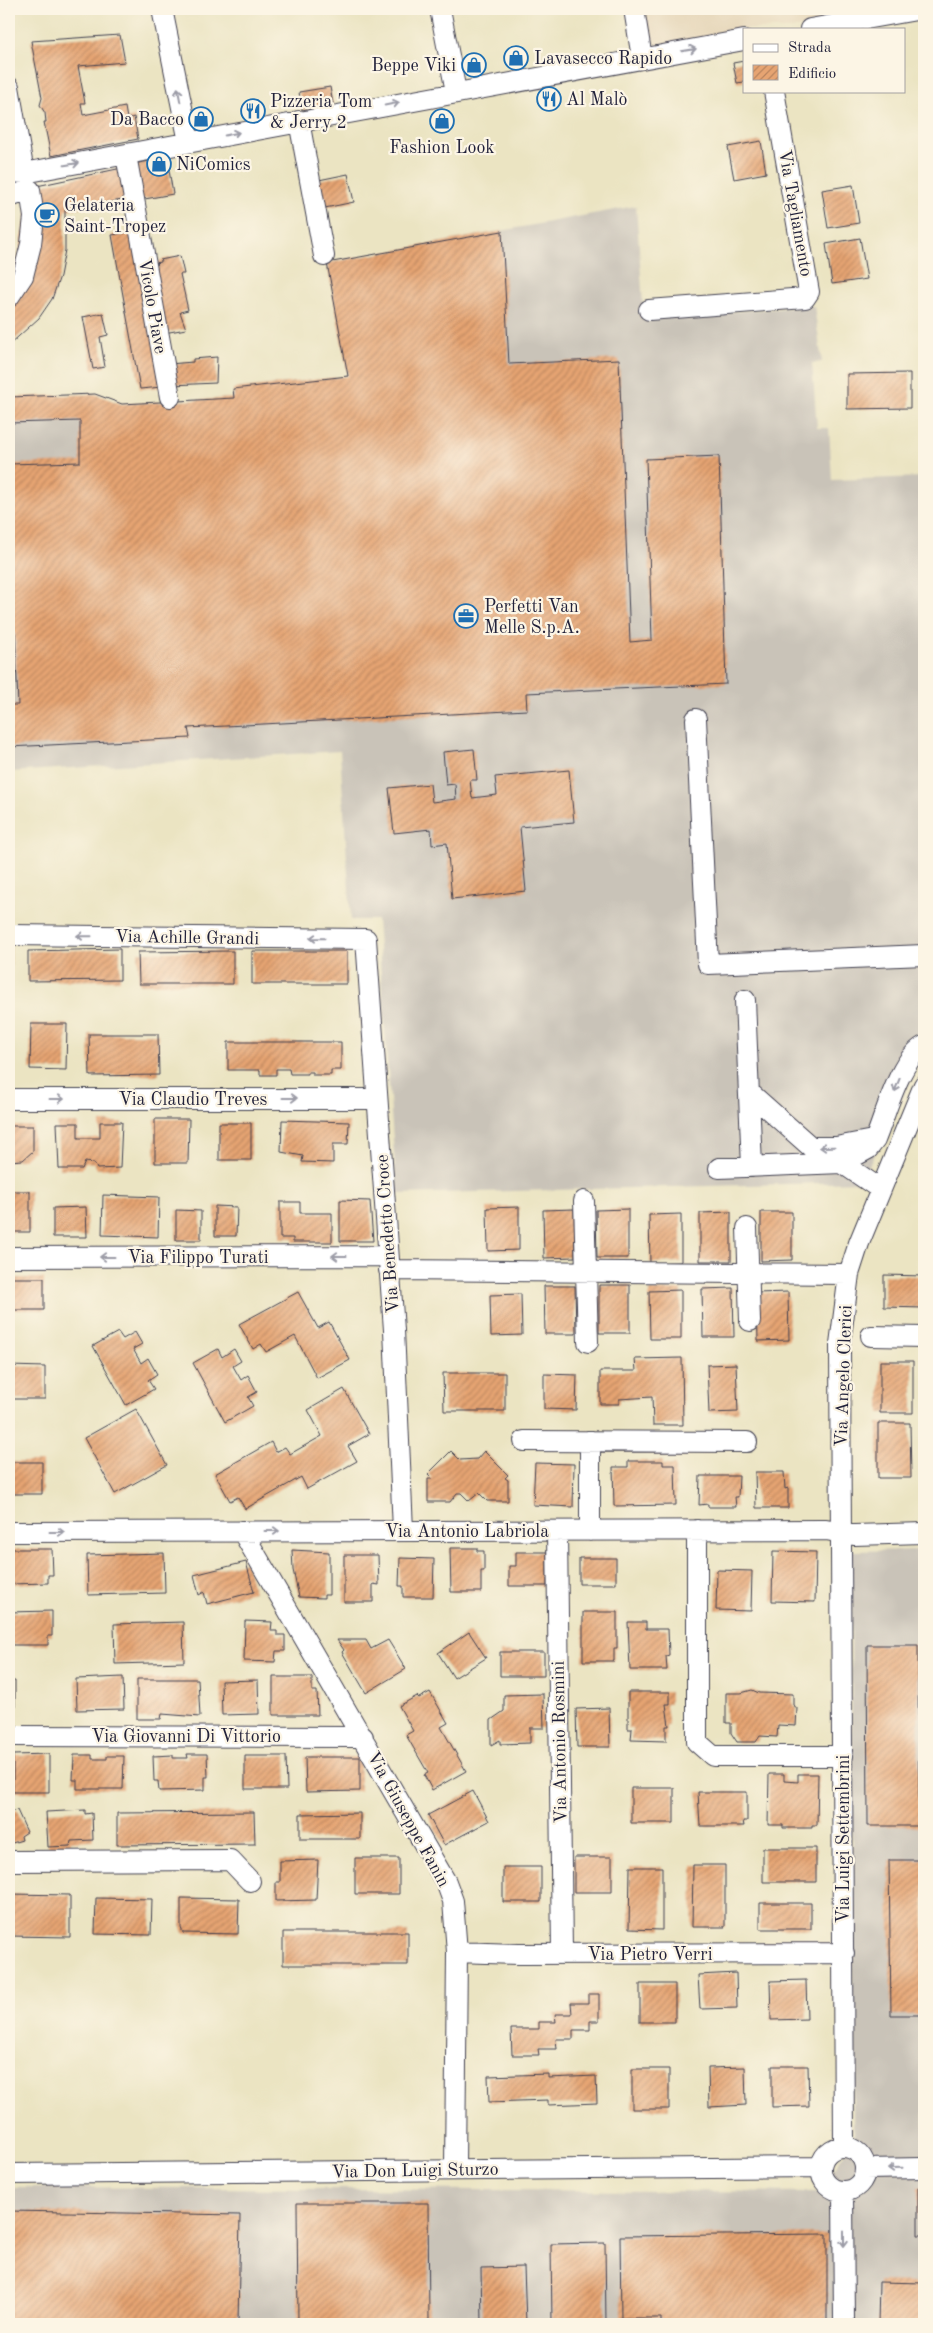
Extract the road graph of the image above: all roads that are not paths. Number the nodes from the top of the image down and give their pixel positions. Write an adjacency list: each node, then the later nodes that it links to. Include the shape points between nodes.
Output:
1 (162, 9): 13 (street, one-way to 1)
2 (440, 9): 10 (street)
3 (634, 9): 8 (street)
4 (922, 9): 5 (street)
5 (860, 14): 6 (street)
6 (813, 28)
7 (743, 40): 8 (street, one-way to 7)
8 (642, 58): 10 (street)
9 (9, 87): 15 (street)
10 (456, 92): 12 (street, one-way to 10)
11 (774, 92): 19 (street, Via Tagliamento, via 808,292 804,298)
12 (299, 121): 13 (street, one-way to 12); 17 (street)
13 (189, 142): 14 (street)
14 (126, 155): 15 (street, one-way to 14); 20 (street, Vicolo Piave)
15 (14, 175)
16 (9, 196): 18 (street, via 30,190 34,217 23,276)
17 (324, 256)
18 (9, 297)
19 (649, 310)
20 (170, 397)
21 (696, 719): 24 (street, via 708,964)
22 (9, 935): 23 (street, Via Achille Grandi, one-way to 22)
23 (366, 939): 29 (street, Via Benedetto Croce)
24 (924, 955)
25 (745, 1000): 28 (street)
26 (924, 1046): 31 (street, one-way to 31, via 903,1069)
27 (924, 1085): 35 (street, Via Angelo Clerici)
28 (750, 1093): 31 (street, one-way to 28, via 811,1147); 33 (street)
29 (377, 1098): 30 (street, Via Claudio Treves, one-way to 29); 39 (street, Via Benedetto Croce)
30 (9, 1099)
31 (875, 1140): 32 (street, via 868,1148)
32 (842, 1163): 33 (street); 35 (street)
33 (752, 1167): 34 (street)
34 (719, 1168)
35 (880, 1188): 42 (street, Via Angelo Clerici)
36 (584, 1201): 40 (street)
37 (747, 1228): 41 (street)
38 (9, 1257): 39 (street, Via Filippo Turati, one-way to 38)
39 (389, 1263): 40 (street, Via Filippo Turati); 50 (street, Via Benedetto Croce)
40 (586, 1272): 41 (street, Via Filippo Turati); 46 (street)
41 (749, 1273): 42 (street, Via Filippo Turati); 43 (street)
42 (849, 1274): 56 (street, Via Angelo Clerici, via 840,1344)
43 (750, 1321)
44 (871, 1336): 45 (street)
45 (924, 1337)
46 (588, 1342)
47 (524, 1441): 48 (street)
48 (590, 1442): 49 (street); 51 (street)
49 (747, 1442)
50 (403, 1530): 53 (street, Via Antonio Labriola, one-way to 50); 54 (street, Via Antonio Labriola)
51 (590, 1530): 52 (street, Via Antonio Labriola); 54 (street, Via Antonio Labriola)
52 (697, 1530): 56 (street, Via Antonio Labriola); 60 (street, via 697,1742 712,1756)
53 (242, 1531): 55 (street, Via Antonio Labriola, one-way to 53); 59 (street, Via Giuseppe Fanin)
54 (557, 1531): 64 (street, Via Antonio Rosmini)
55 (9, 1532)
56 (841, 1532): 57 (street, Via Antonio Labriola, via 854,1535); 60 (street, Via Luigi Settembrini)
57 (924, 1533)
58 (9, 1736): 59 (street, Via Giovanni Di Vittorio)
59 (363, 1737): 63 (street, Via Giuseppe Fanin, via 446,1882 453,1901)
60 (843, 1756): 65 (street, Via Luigi Settembrini)
61 (9, 1861): 62 (street, via 230,1860)
62 (250, 1881)
63 (457, 1952): 64 (street, Via Pietro Verri); 69 (street, Via Giuseppe Fanin)
64 (562, 1953): 65 (street, Via Pietro Verri)
65 (844, 1953): 66 (street, Via Luigi Settembrini, via 849,2075)
66 (844, 2147): 67 (street, via 830,2151); 70 (street, via 861,2156)
67 (821, 2167): 69 (street, Via Don Luigi Sturzo); 72 (street, via 825,2181)
68 (924, 2168): 70 (street, one-way to 70)
69 (455, 2169): 71 (street, Via Don Luigi Sturzo)
70 (865, 2169): 72 (street, via 856,2186)
71 (9, 2174)
72 (844, 2190): 73 (street, one-way to 73)
73 (844, 2324)

